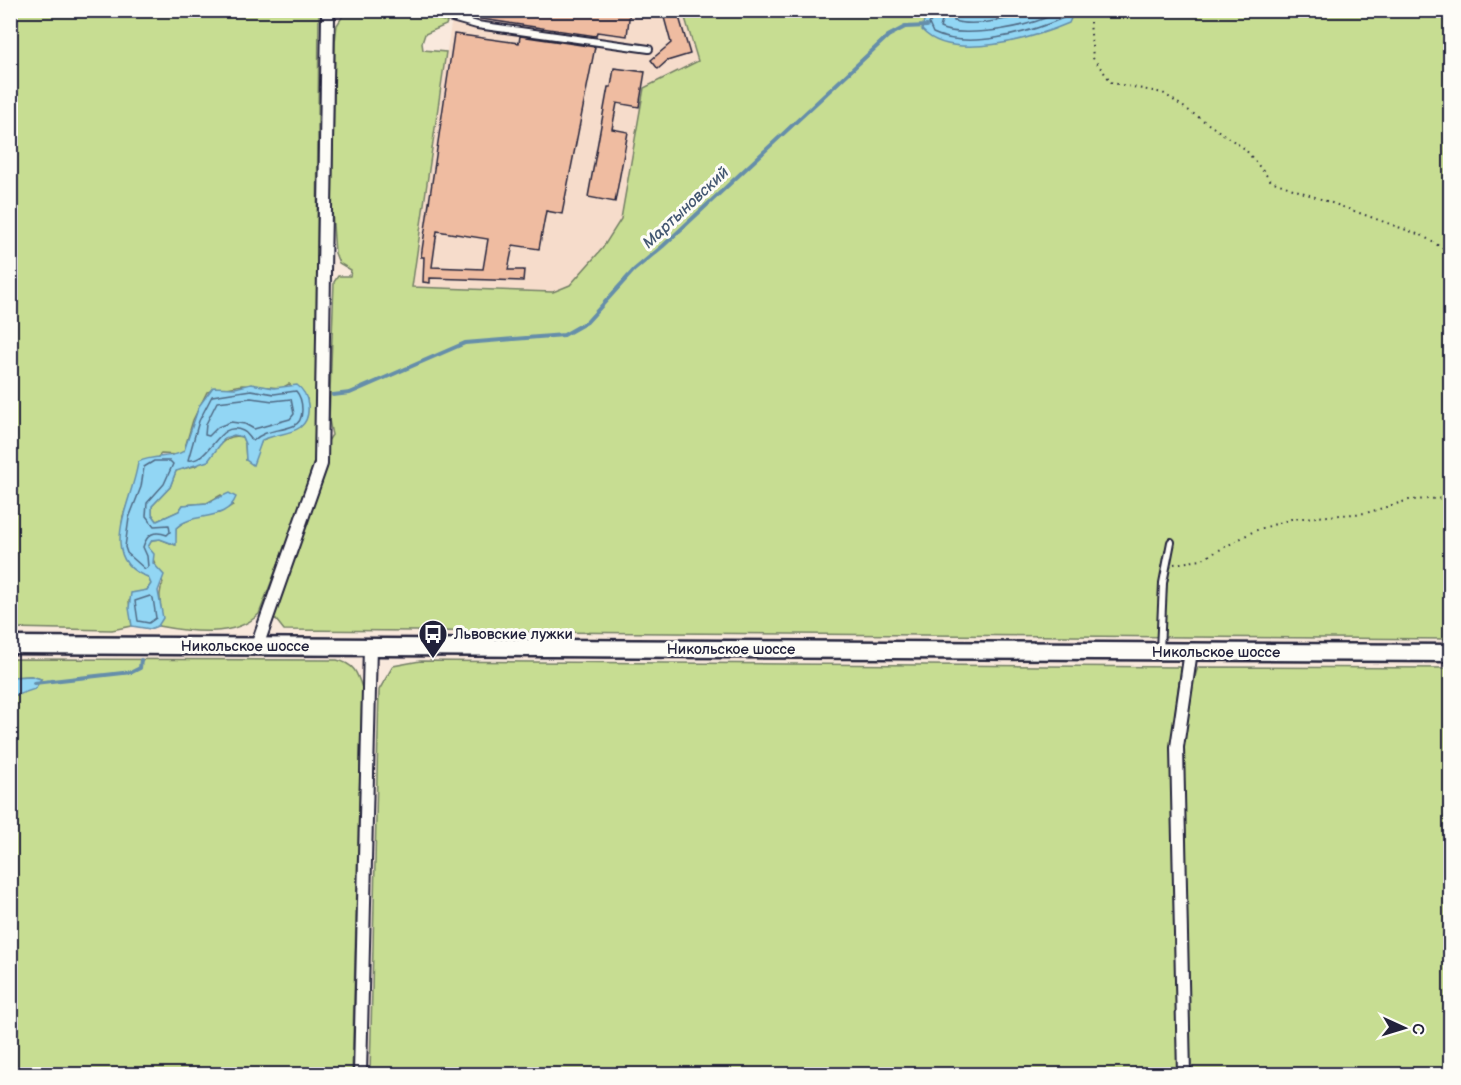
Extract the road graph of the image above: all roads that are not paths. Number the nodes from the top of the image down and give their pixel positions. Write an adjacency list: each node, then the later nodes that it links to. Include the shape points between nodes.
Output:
1 (330, 10): 6 (street, via 321,464)
2 (423, 10): 3 (lane, via 498,28)
3 (649, 49)
4 (1171, 542): 8 (lane, via 1163,583)
5 (10, 645): 6 (main road, Никольское шоссе)
6 (257, 646): 7 (main road, Никольское шоссе)
7 (370, 646): 8 (main road, Никольское шоссе); 11 (street)
8 (1160, 651): 9 (main road, Никольское шоссе)
9 (1191, 651): 10 (main road, Никольское шоссе); 12 (street, via 1177,747)
10 (1450, 653)
11 (360, 1074)
12 (1184, 1074)

